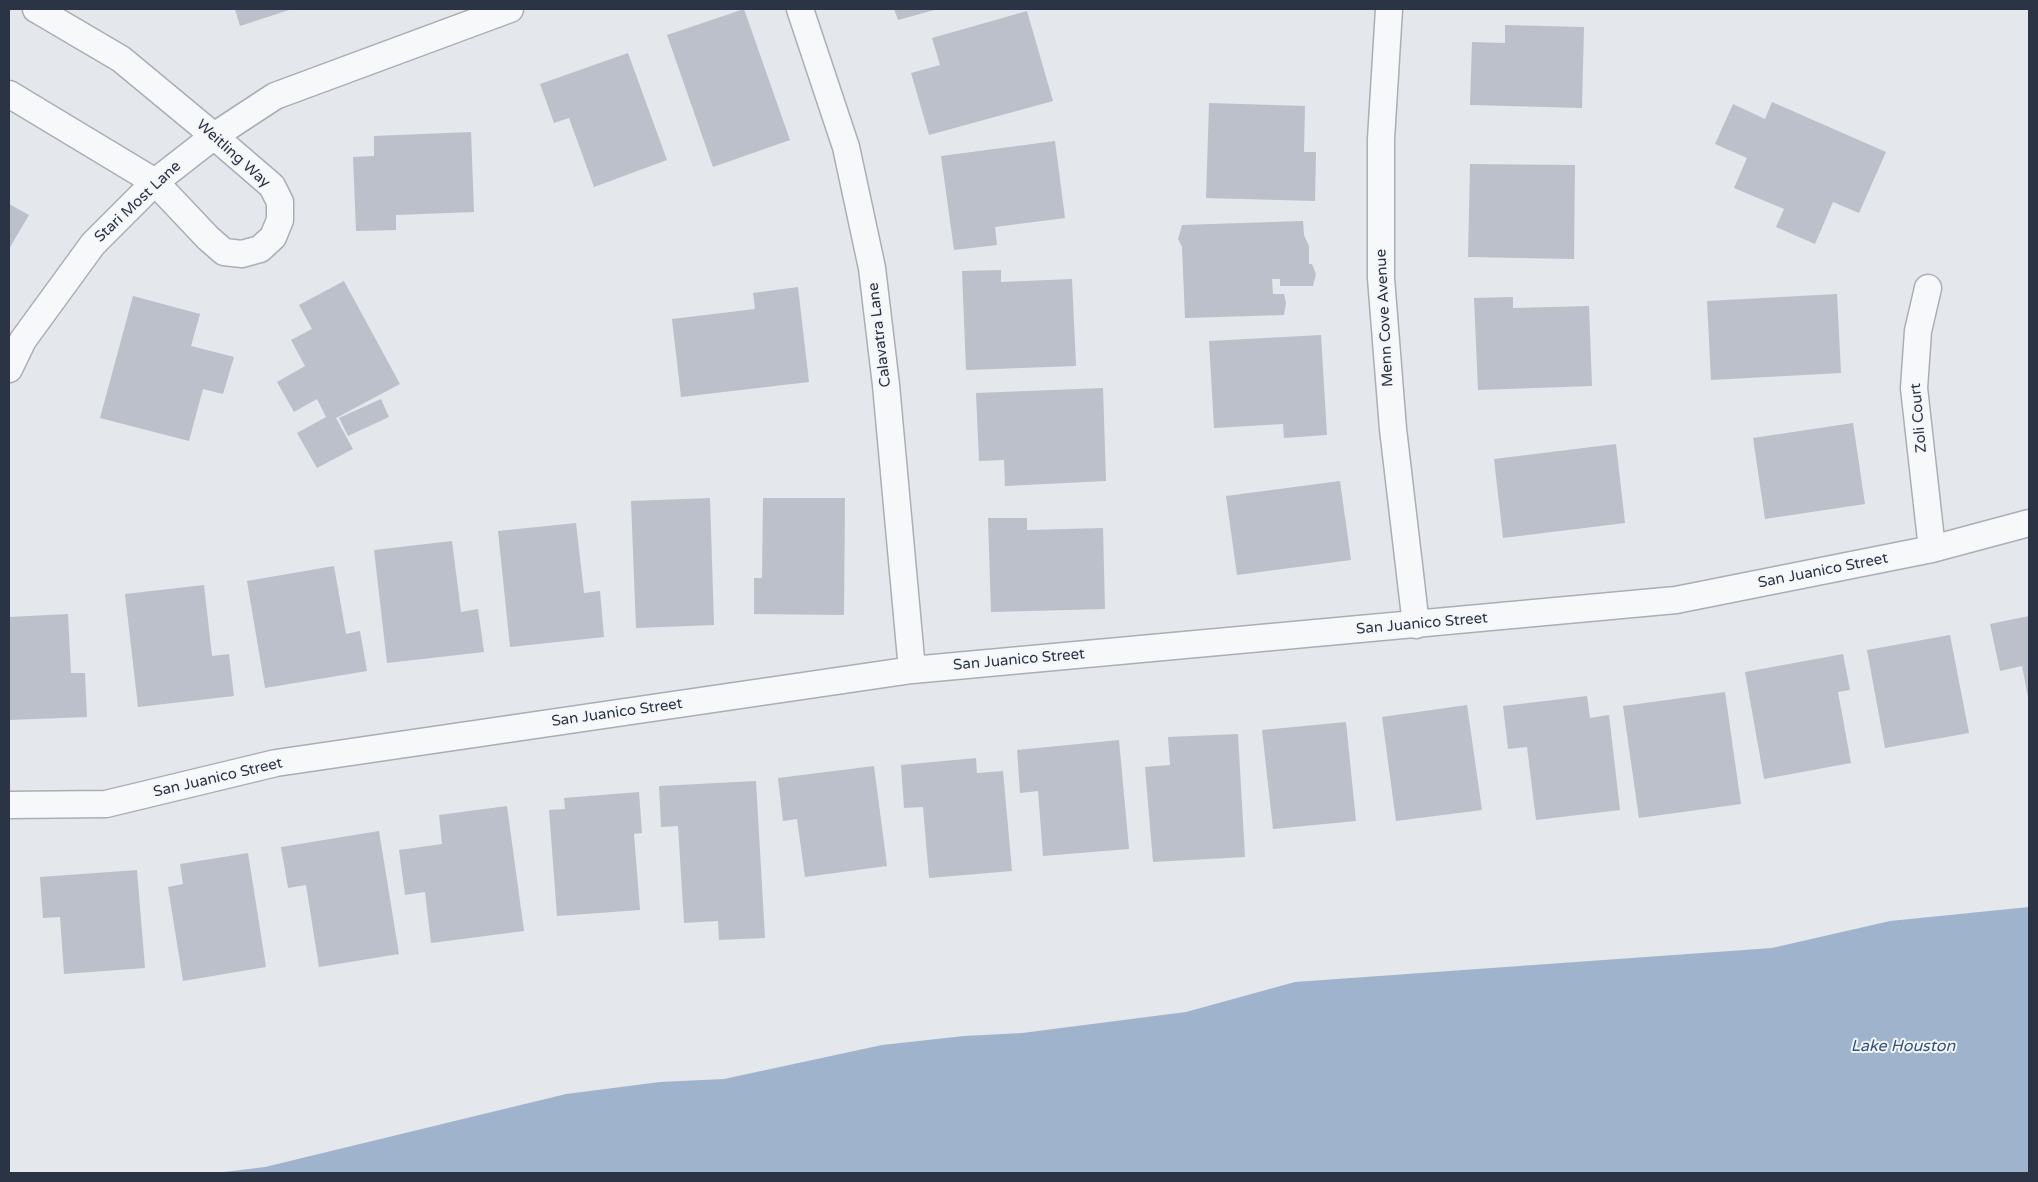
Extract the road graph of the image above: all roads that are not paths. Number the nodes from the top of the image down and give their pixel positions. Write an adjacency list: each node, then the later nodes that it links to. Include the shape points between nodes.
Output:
1 (36, 9): 6 (street, Weitling Way, via 121,59)
2 (510, 9): 6 (street, Stari Most Lane, via 275,96)
3 (800, 9): 13 (street, Calavatra Lane, via 846,147 872,268)
4 (1389, 9): 12 (street, Menn Cove Avenue, via 1380,139 1380,278 1393,429)
5 (9, 94): 7 (street, Weitling Way)
6 (214, 136): 7 (street, Stari Most Lane); 7 (street, Weitling Way, via 272,186 280,202 280,220 273,237 260,249 242,254 224,252)
7 (155, 182): 9 (street, Stari Most Lane, via 93,244 23,340)
8 (1928, 288): 11 (street, Zoli Court, via 1918,332 1914,388)
9 (9, 369)
10 (2029, 523): 11 (street, San Juanico Street)
11 (1932, 548): 12 (street, San Juanico Street, via 1676,600)
12 (1416, 625): 13 (street, San Juanico Street)
13 (912, 670): 14 (street, San Juanico Street, via 276,764 106,804)
14 (9, 805)

